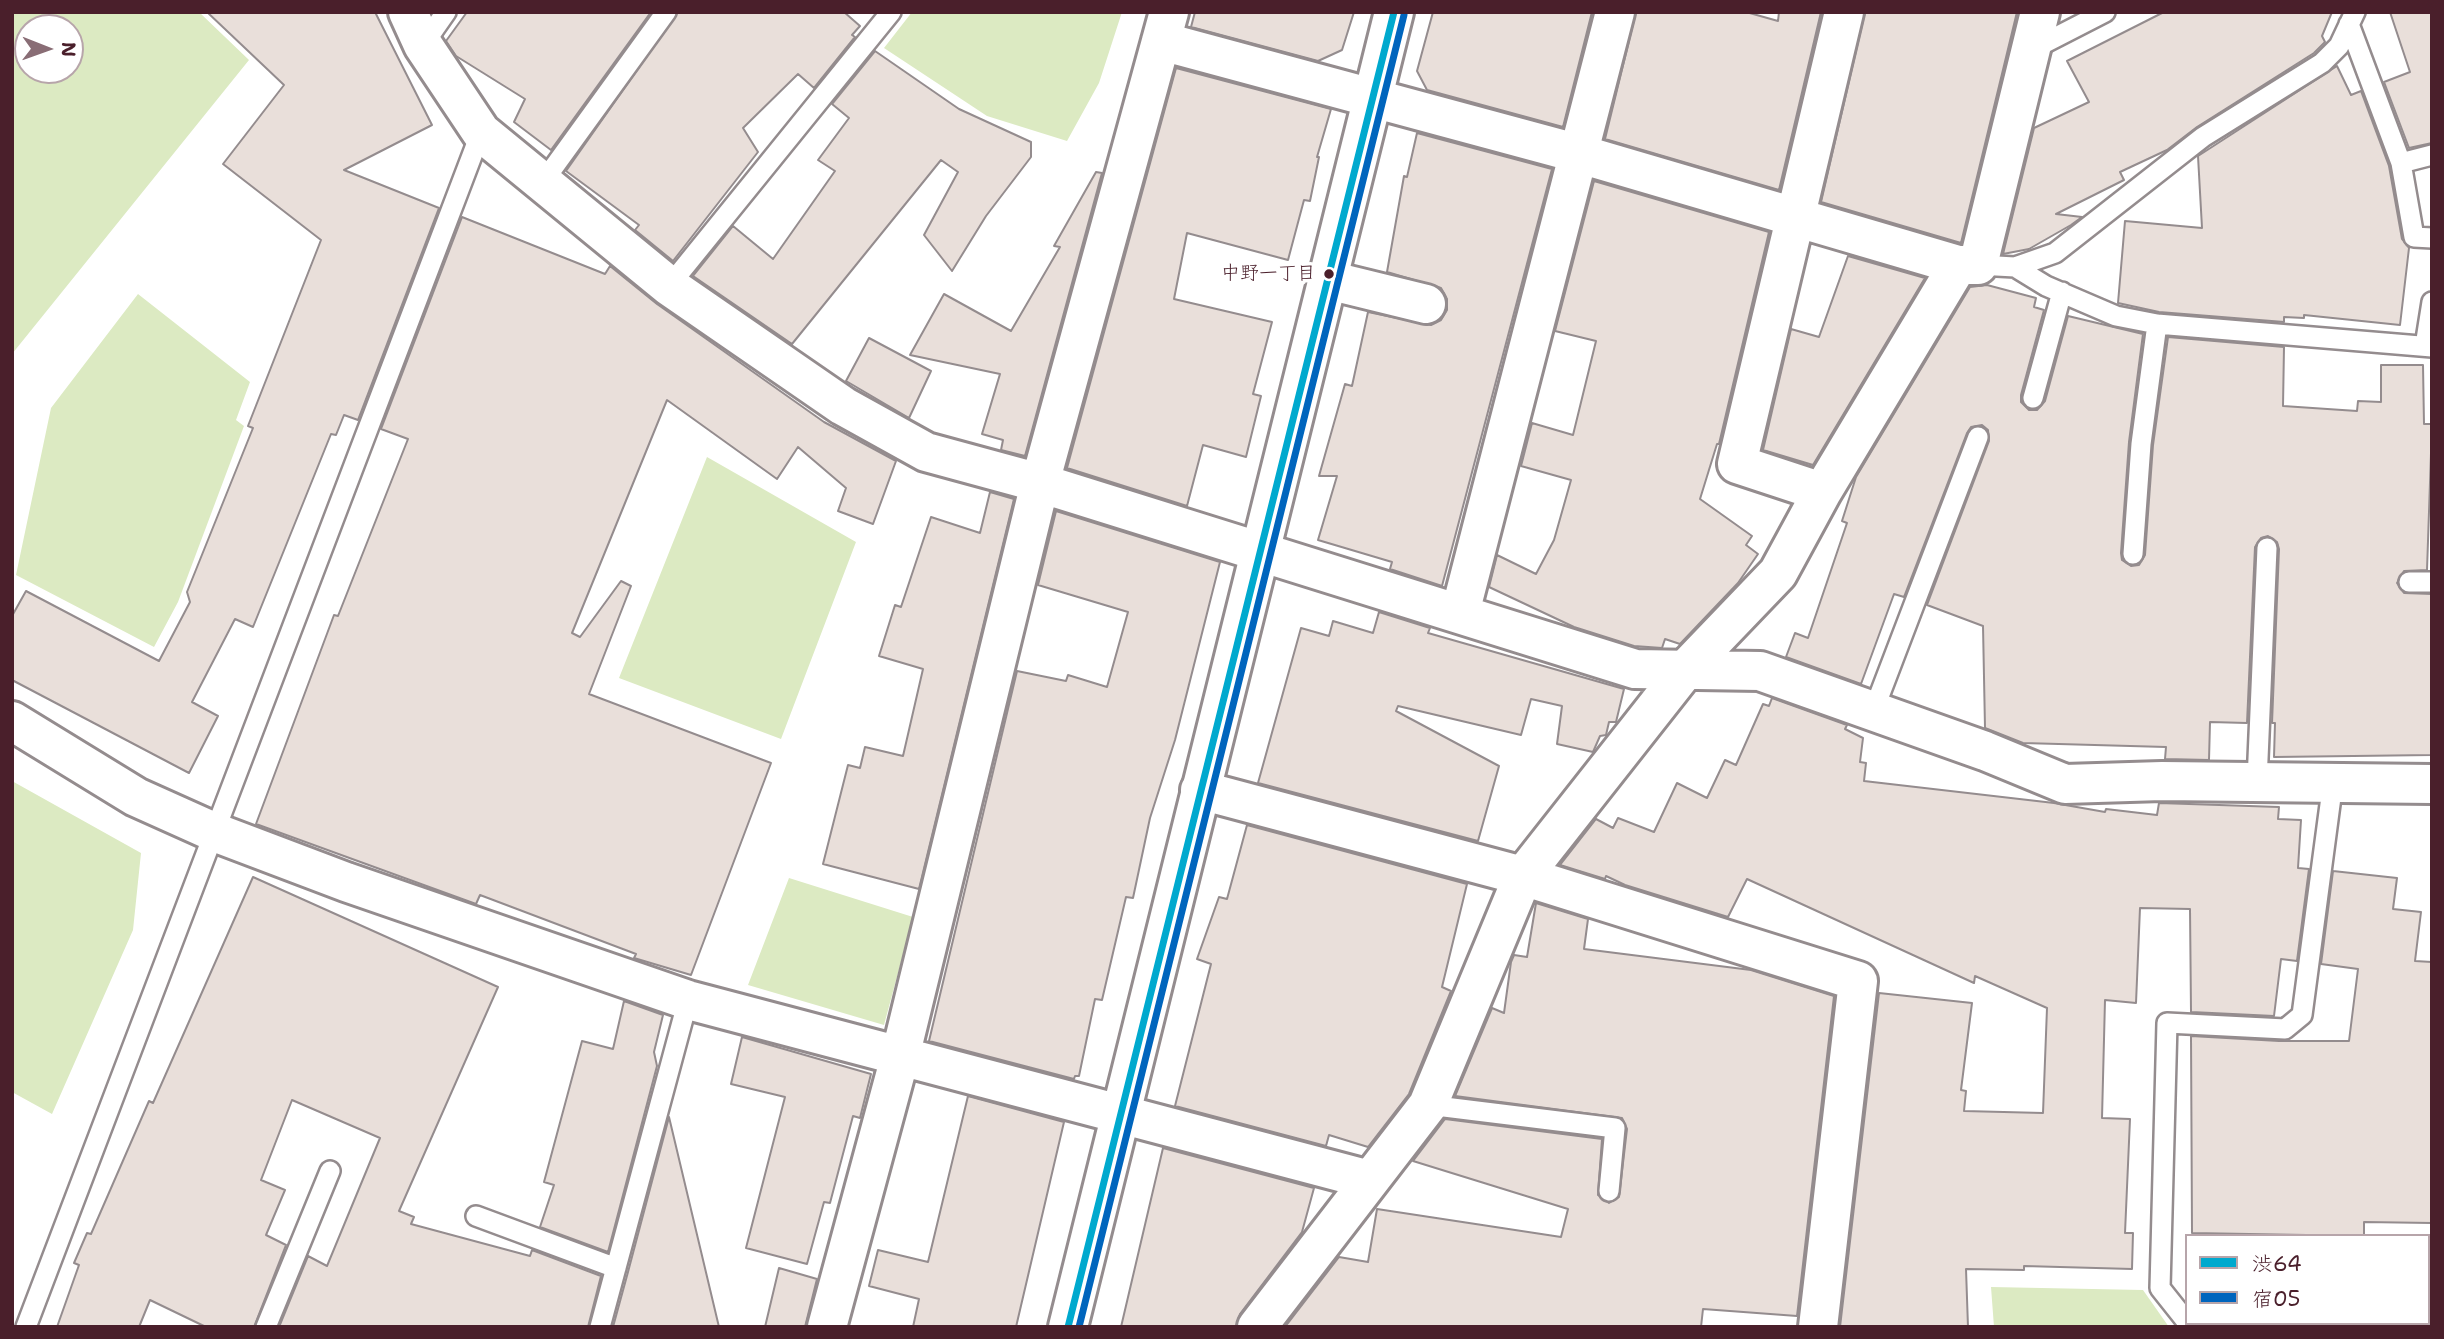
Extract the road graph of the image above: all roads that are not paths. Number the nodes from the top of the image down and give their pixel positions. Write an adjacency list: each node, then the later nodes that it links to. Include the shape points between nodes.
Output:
1 (446, 12): 11 (lane)
2 (666, 12): 18 (lane)
3 (891, 12): 23 (lane)
4 (1394, 12): 13 (street)
5 (1615, 12): 15 (street)
6 (1844, 12): 19 (street)
7 (2040, 12): 12 (street)
8 (2105, 12): 12 (lane)
9 (2352, 18): 17 (lane); 21 (lane, via 2339,46 2322,63 2203,137 2055,253)
10 (1165, 27): 13 (street); 31 (street)
11 (416, 29): 14 (street)
12 (2030, 51): 21 (street)
13 (1374, 97): 15 (street); 22 (street)
14 (481, 131): 18 (street); 46 (lane)
15 (1580, 154): 19 (street); 38 (street)
16 (2432, 155): 17 (lane)
17 (2401, 163): 20 (lane, via 2414,237)
18 (543, 183): 23 (street)
19 (1794, 219): 21 (street); 32 (street, via 1737,464)
20 (2432, 239)
21 (1983, 266): 24 (lane); 32 (street)
22 (1328, 280): 26 (street); 34 (street)
23 (669, 286): 31 (street, via 843,405 926,452)
24 (2062, 292): 27 (lane, via 2116,316); 29 (lane)
25 (2432, 302): 28 (lane)
26 (1426, 304)
27 (2157, 324): 28 (lane); 35 (lane)
28 (2428, 346)
29 (2033, 398)
30 (1978, 437): 40 (lane)
31 (1040, 483): 34 (street); 49 (street)
32 (1822, 492): 39 (street, via 1778,573)
33 (2267, 548): 42 (lane)
34 (1260, 551): 38 (street); 45 (street)
35 (2133, 554)
36 (2409, 582): 37 (lane)
37 (2432, 582)
38 (1460, 613): 39 (street, via 1635,669)
39 (1686, 669): 40 (street, via 1760,671); 47 (street)
40 (1873, 712): 42 (street, via 2066,784)
41 (12, 721): 46 (street, via 136,797)
42 (2257, 782): 43 (street)
43 (2333, 782): 44 (street); 57 (lane, via 2302,1015 2285,1029 2167,1023 2160,1288)
44 (2432, 784)
45 (1200, 790): 47 (street); 51 (street)
46 (214, 832): 48 (street); 58 (lane)
47 (1523, 876): 50 (street); 64 (street, via 1858,981)
48 (688, 1000): 49 (street); 56 (lane)
49 (900, 1057): 51 (street); 61 (street)
50 (1428, 1105): 53 (street); 54 (lane, via 1615,1128)
51 (1121, 1113): 53 (street); 62 (street)
52 (330, 1171): 59 (lane)
53 (1370, 1180): 63 (street)
54 (1609, 1191)
55 (476, 1216): 56 (lane)
56 (616, 1268): 60 (lane)
57 (2185, 1320)
58 (26, 1327)
59 (266, 1327)
60 (600, 1327)
61 (827, 1327)
62 (1068, 1327)
63 (1256, 1327)
64 (1818, 1327)

